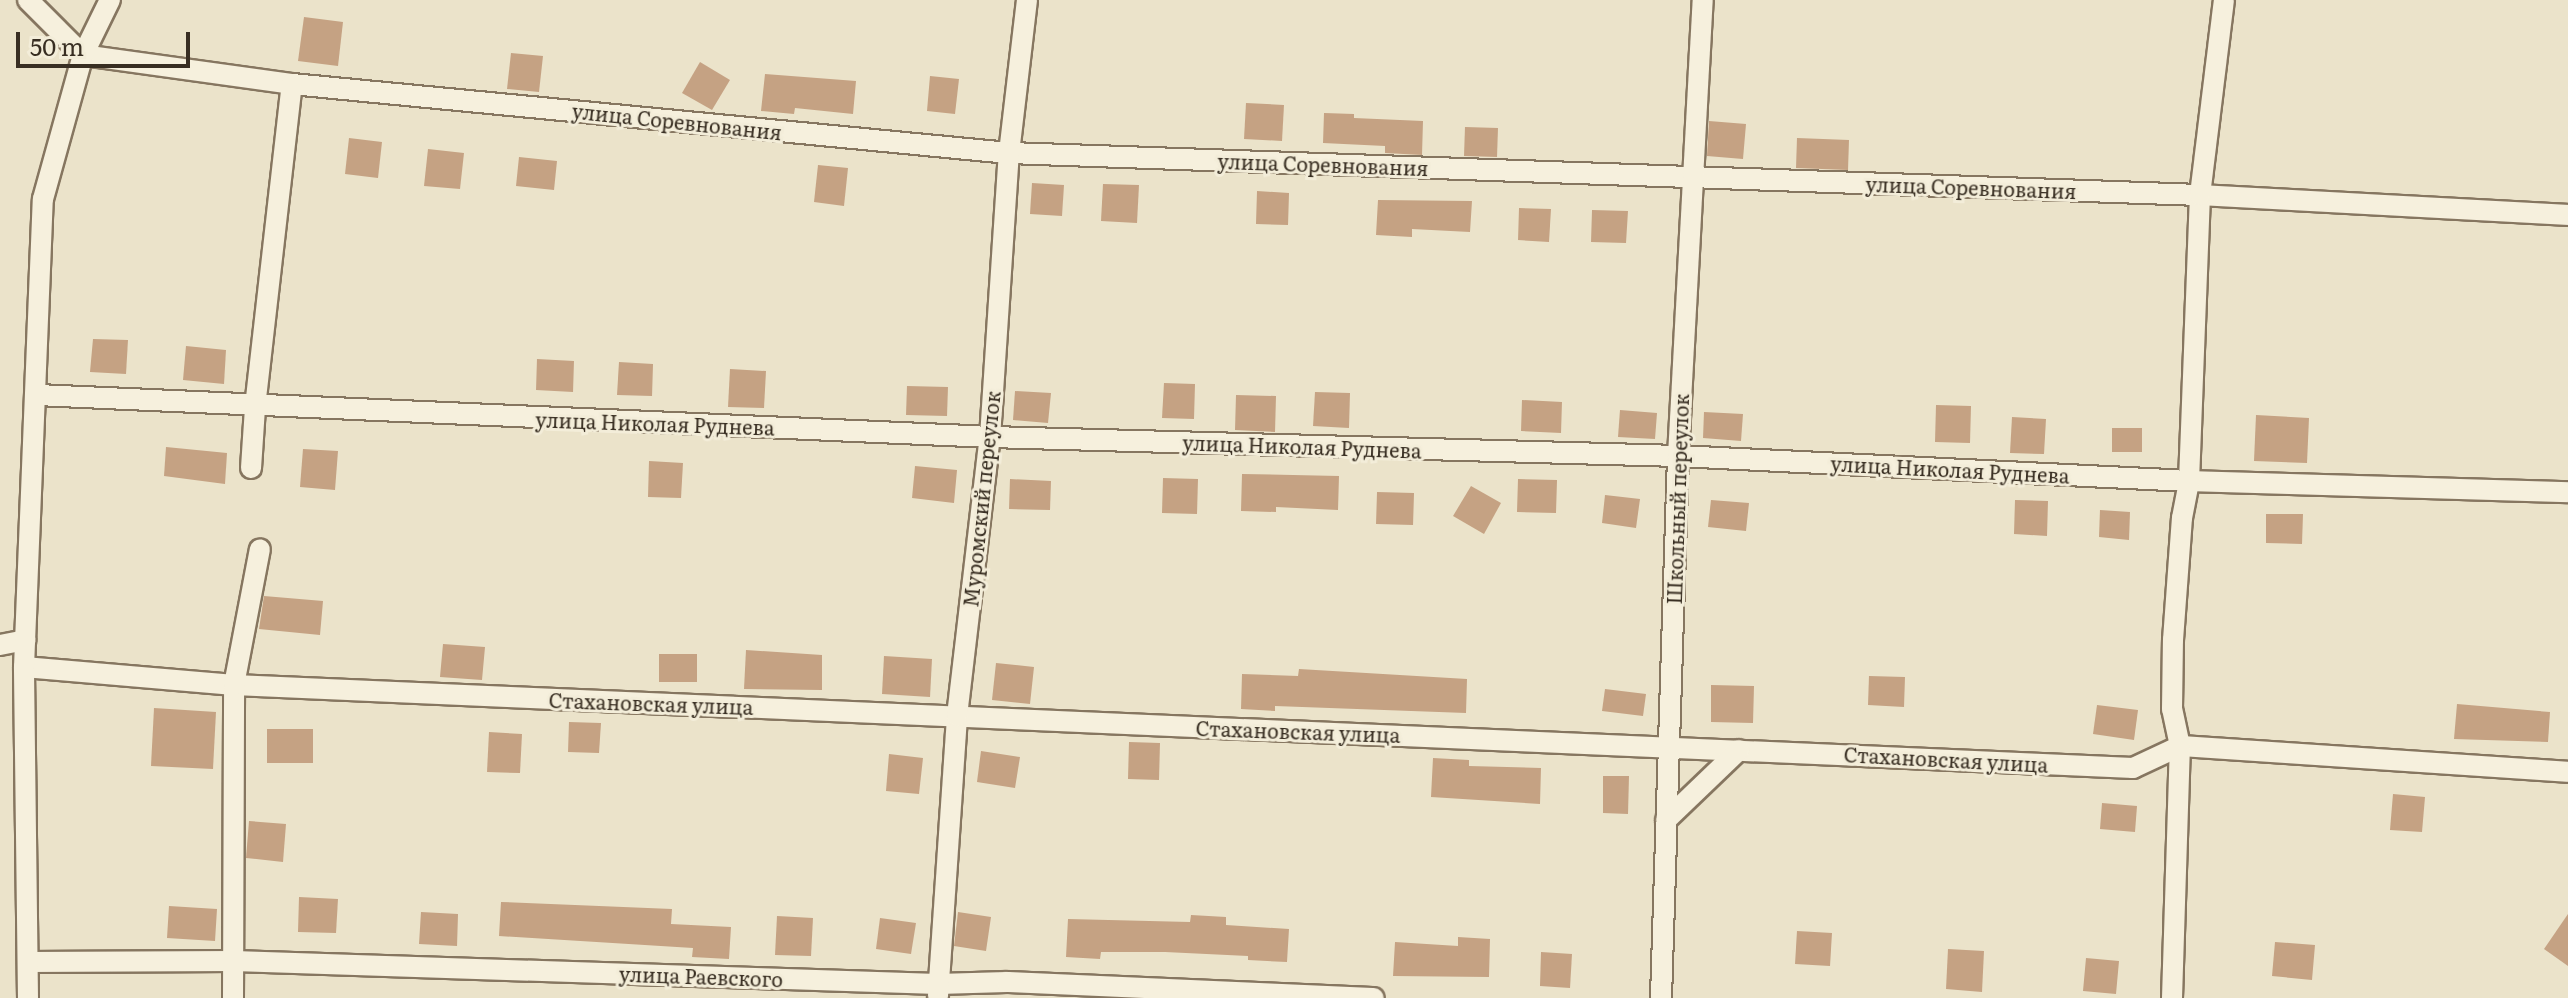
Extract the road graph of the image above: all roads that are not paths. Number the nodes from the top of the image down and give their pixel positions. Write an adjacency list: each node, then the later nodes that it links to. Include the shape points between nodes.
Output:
1 (28, 0): 6 (street)
2 (110, 0): 6 (street)
3 (1027, 0): 8 (street, Муромский переулок)
4 (1703, 0): 9 (street, Школьный переулок)
5 (2224, 0): 10 (street)
6 (83, 55): 7 (street, улица Соревнования); 12 (street, via 43,199)
7 (292, 84): 8 (street, улица Соревнования); 13 (street)
8 (1009, 153): 9 (street, улица Соревнования); 14 (street, Муромский переулок)
9 (1692, 176): 10 (street, улица Соревнования); 15 (street, Школьный переулок)
10 (2200, 195): 11 (street, улица Соревнования); 17 (street)
11 (2568, 215)
12 (37, 395): 13 (street, улица Николая Руднева); 20 (street)
13 (255, 407): 14 (street, улица Николая Руднева); 16 (street)
14 (990, 437): 15 (street, улица Николая Руднева); 24 (street, Муромский переулок)
15 (1678, 456): 17 (street, улица Николая Руднева); 25 (street, Школьный переулок)
16 (251, 468)
17 (2189, 481): 18 (street, улица Николая Руднева); 26 (street, via 2173,640 2172,709)
18 (2568, 492)
19 (260, 549): 23 (street)
20 (26, 640): 21 (street); 22 (street)
21 (0, 645)
22 (24, 667): 23 (street, Стахановская улица); 31 (street)
23 (234, 685): 24 (street, Стахановская улица); 30 (street)
24 (957, 716): 25 (street, Стахановская улица); 32 (street, Муромский переулок)
25 (1668, 746): 27 (street, Стахановская улица); 29 (street, Школьный переулок)
26 (2180, 746): 27 (street, Стахановская улица, via 2133,768); 28 (street, Стахановская улица); 37 (street)
27 (1739, 750): 29 (street)
28 (2568, 772)
29 (1666, 820): 36 (street, Школьный переулок)
30 (234, 961): 31 (street, улица Раевского); 32 (street, улица Раевского); 34 (street)
31 (28, 962): 33 (street)
32 (938, 991): 35 (street, улица Раевского, via 1007,982)
33 (28, 998)
34 (233, 998)
35 (1374, 998)
36 (1661, 998)
37 (2172, 998)

